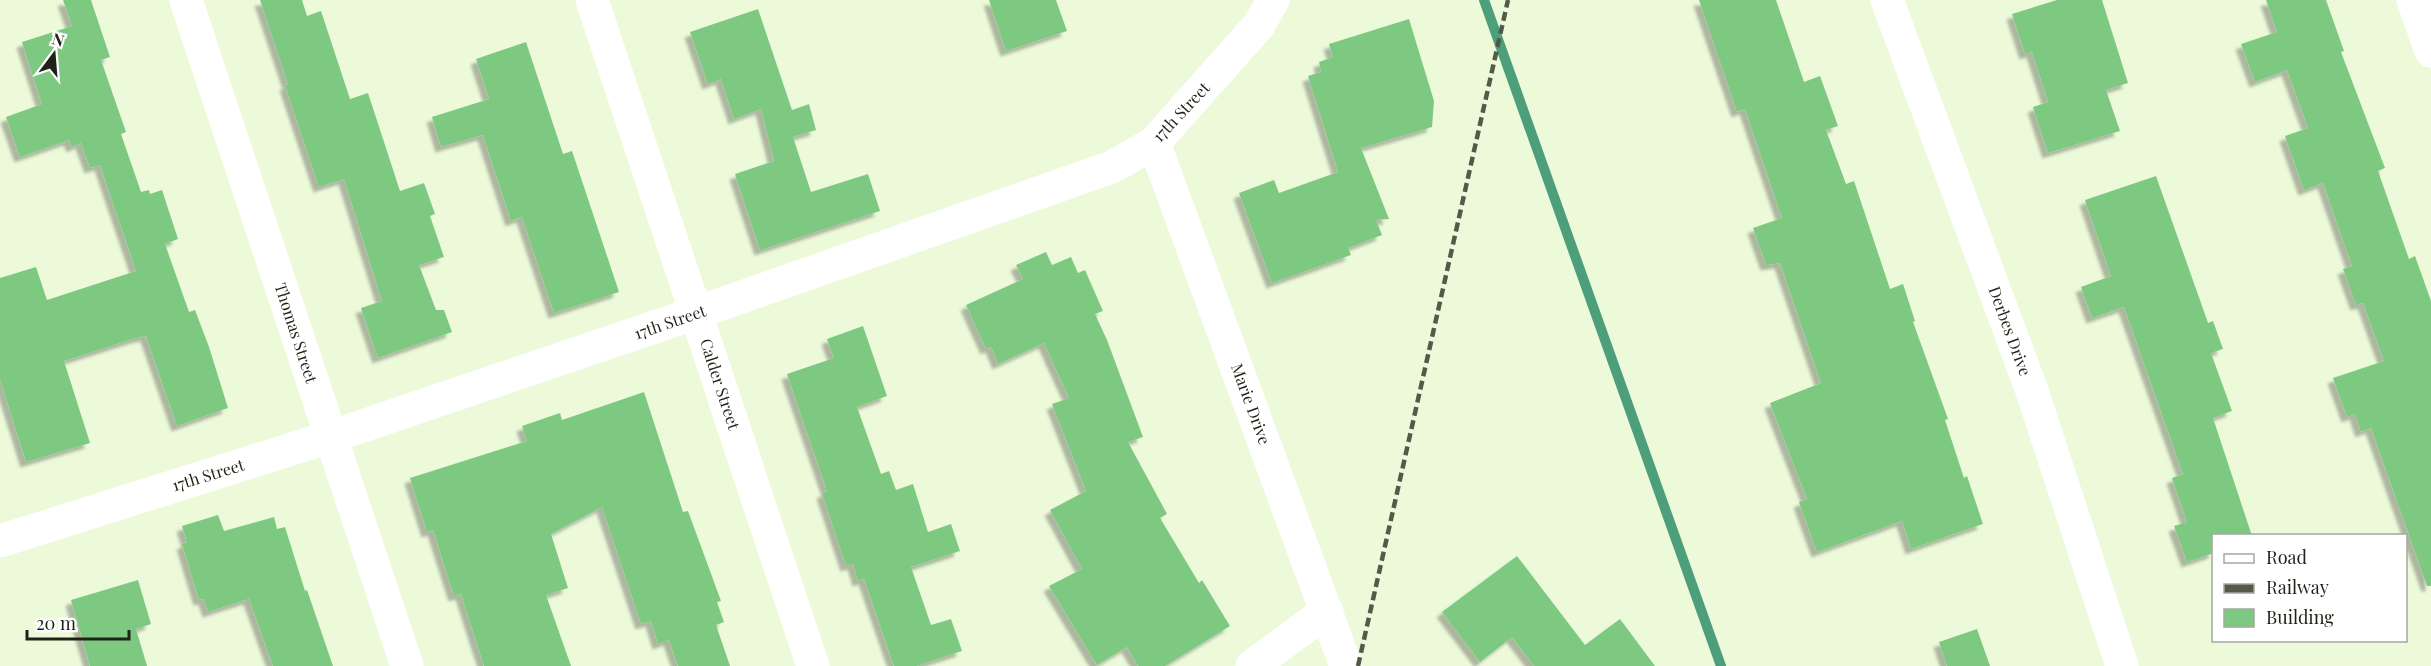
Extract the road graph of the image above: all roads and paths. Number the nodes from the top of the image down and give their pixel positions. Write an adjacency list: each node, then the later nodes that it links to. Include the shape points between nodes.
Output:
1 (186, 0): 9 (street, Thomas Street)
2 (592, 0): 8 (street, Calder Street)
3 (1273, 0): 7 (street, 17th Street, via 1260,25)
4 (1887, 0): 16 (street, Derbes Drive, via 2032,391)
5 (2413, 0): 6 (street)
6 (2431, 51)
7 (1154, 143): 8 (street, 17th Street, via 1112,167); 11 (street, Marie Drive)
8 (696, 313): 9 (street, 17th Street); 13 (street, Calder Street)
9 (330, 438): 10 (street, 17th Street); 12 (street, Thomas Street)
10 (0, 541)
11 (1327, 612): 14 (street); 15 (street, Marie Drive)
12 (407, 666)
13 (813, 666)
14 (1252, 666)
15 (1346, 666)
16 (2122, 666)

